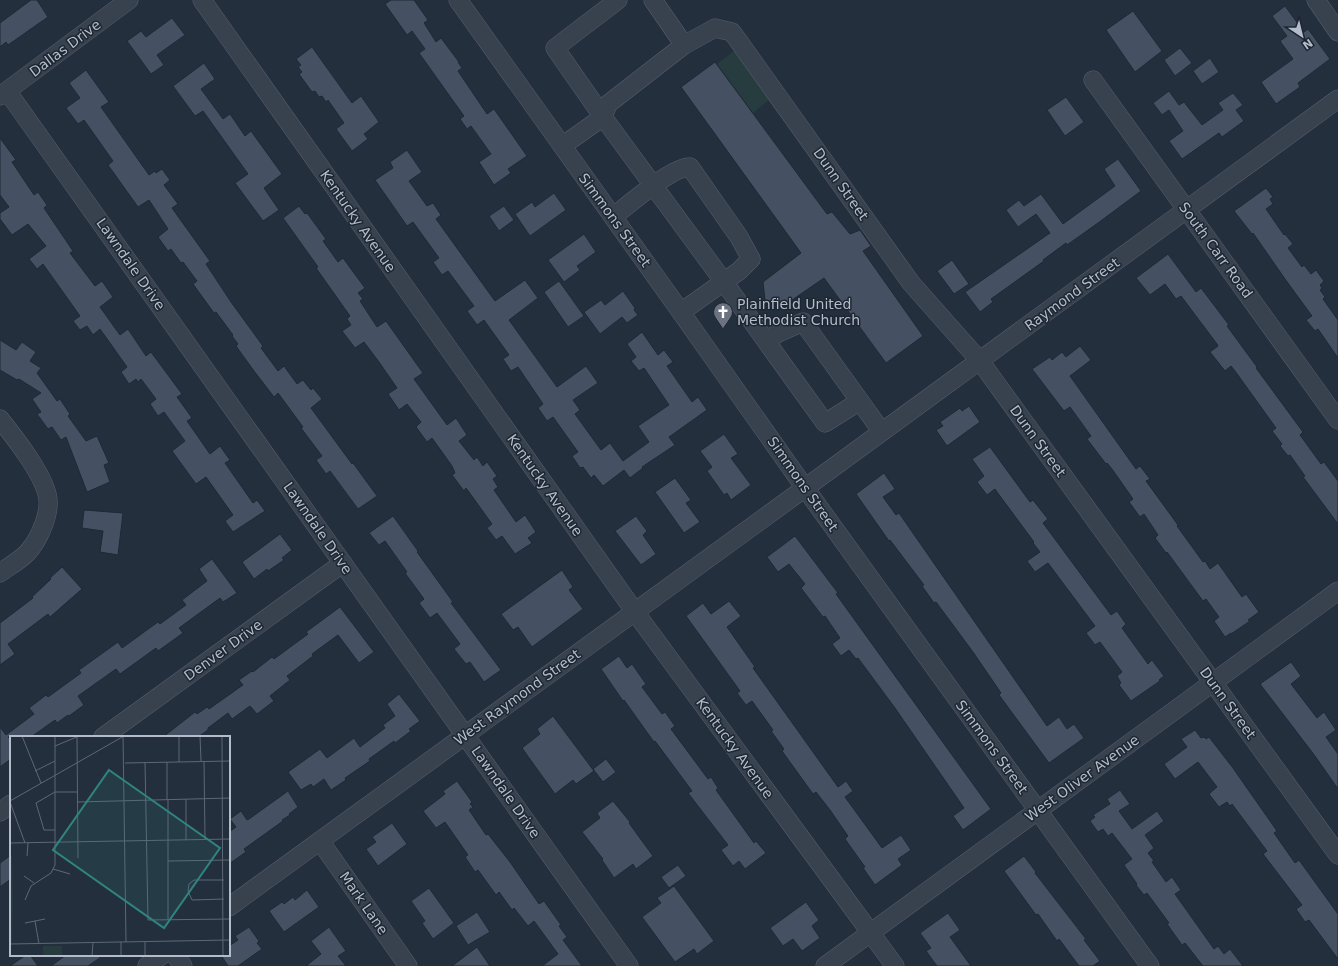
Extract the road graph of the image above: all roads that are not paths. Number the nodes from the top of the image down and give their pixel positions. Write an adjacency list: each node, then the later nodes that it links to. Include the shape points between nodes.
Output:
1 (129, 0): 10 (street, Dallas Drive)
2 (202, 0): 29 (street, Kentucky Avenue)
3 (458, 0): 13 (street, Simmons Street)
4 (618, 0): 12 (street, via 555,48)
5 (653, 0): 8 (street)
6 (1316, 0): 7 (street)
7 (1338, 32)
8 (684, 45): 12 (street, via 608,104); 20 (street, Dunn Street, via 715,28 732,32 911,283)
9 (1093, 80): 15 (street, South Carr Road)
10 (4, 93): 26 (street, Lawndale Drive)
11 (1338, 99): 15 (street, Raymond Street)
12 (603, 117): 13 (street); 14 (street)
13 (562, 146): 16 (street, Simmons Street)
14 (653, 187): 16 (street); 17 (street); 17 (street, via 672,173 690,167 751,259)
15 (1187, 209): 20 (street, Raymond Street); 23 (street, South Carr Road)
16 (613, 217): 18 (street, Simmons Street)
17 (724, 282): 18 (street); 19 (street)
18 (681, 312): 25 (street, Simmons Street)
19 (766, 341): 21 (street, via 803,322); 21 (street, via 825,424)
20 (980, 361): 24 (street, Raymond Street); 30 (street, Dunn Street)
21 (860, 401): 24 (street)
22 (0, 419): 27 (street, via 39,475 48,495 48,512 27,553)
23 (1338, 420)
24 (882, 432): 25 (street, Raymond Street)
25 (805, 488): 29 (street, West Raymond Street); 34 (street, Simmons Street)
26 (343, 562): 31 (street, Lawndale Drive); 32 (street, Denver Drive)
27 (0, 573)
28 (1338, 591): 30 (street, West Oliver Avenue)
29 (635, 612): 31 (street, West Raymond Street); 39 (street, Kentucky Avenue)
30 (1213, 682): 34 (street, West Oliver Avenue); 37 (street, Dunn Street)
31 (465, 735): 36 (street, West Raymond Street); 45 (street, Lawndale Drive)
32 (104, 736)
33 (10, 805): 35 (street)
34 (1038, 810): 39 (street, West Oliver Avenue); 48 (street, Simmons Street)
35 (0, 812)
36 (320, 841): 38 (street, West Raymond Street); 44 (street, Mark Lane)
37 (1338, 855)
38 (230, 906)
39 (871, 933): 46 (street, West Oliver Avenue); 47 (street, Kentucky Avenue)
40 (161, 956): 42 (street)
41 (176, 956): 43 (street)
42 (147, 966)
43 (183, 966)
44 (408, 966)
45 (629, 966)
46 (825, 966)
47 (895, 966)
48 (1150, 966)

